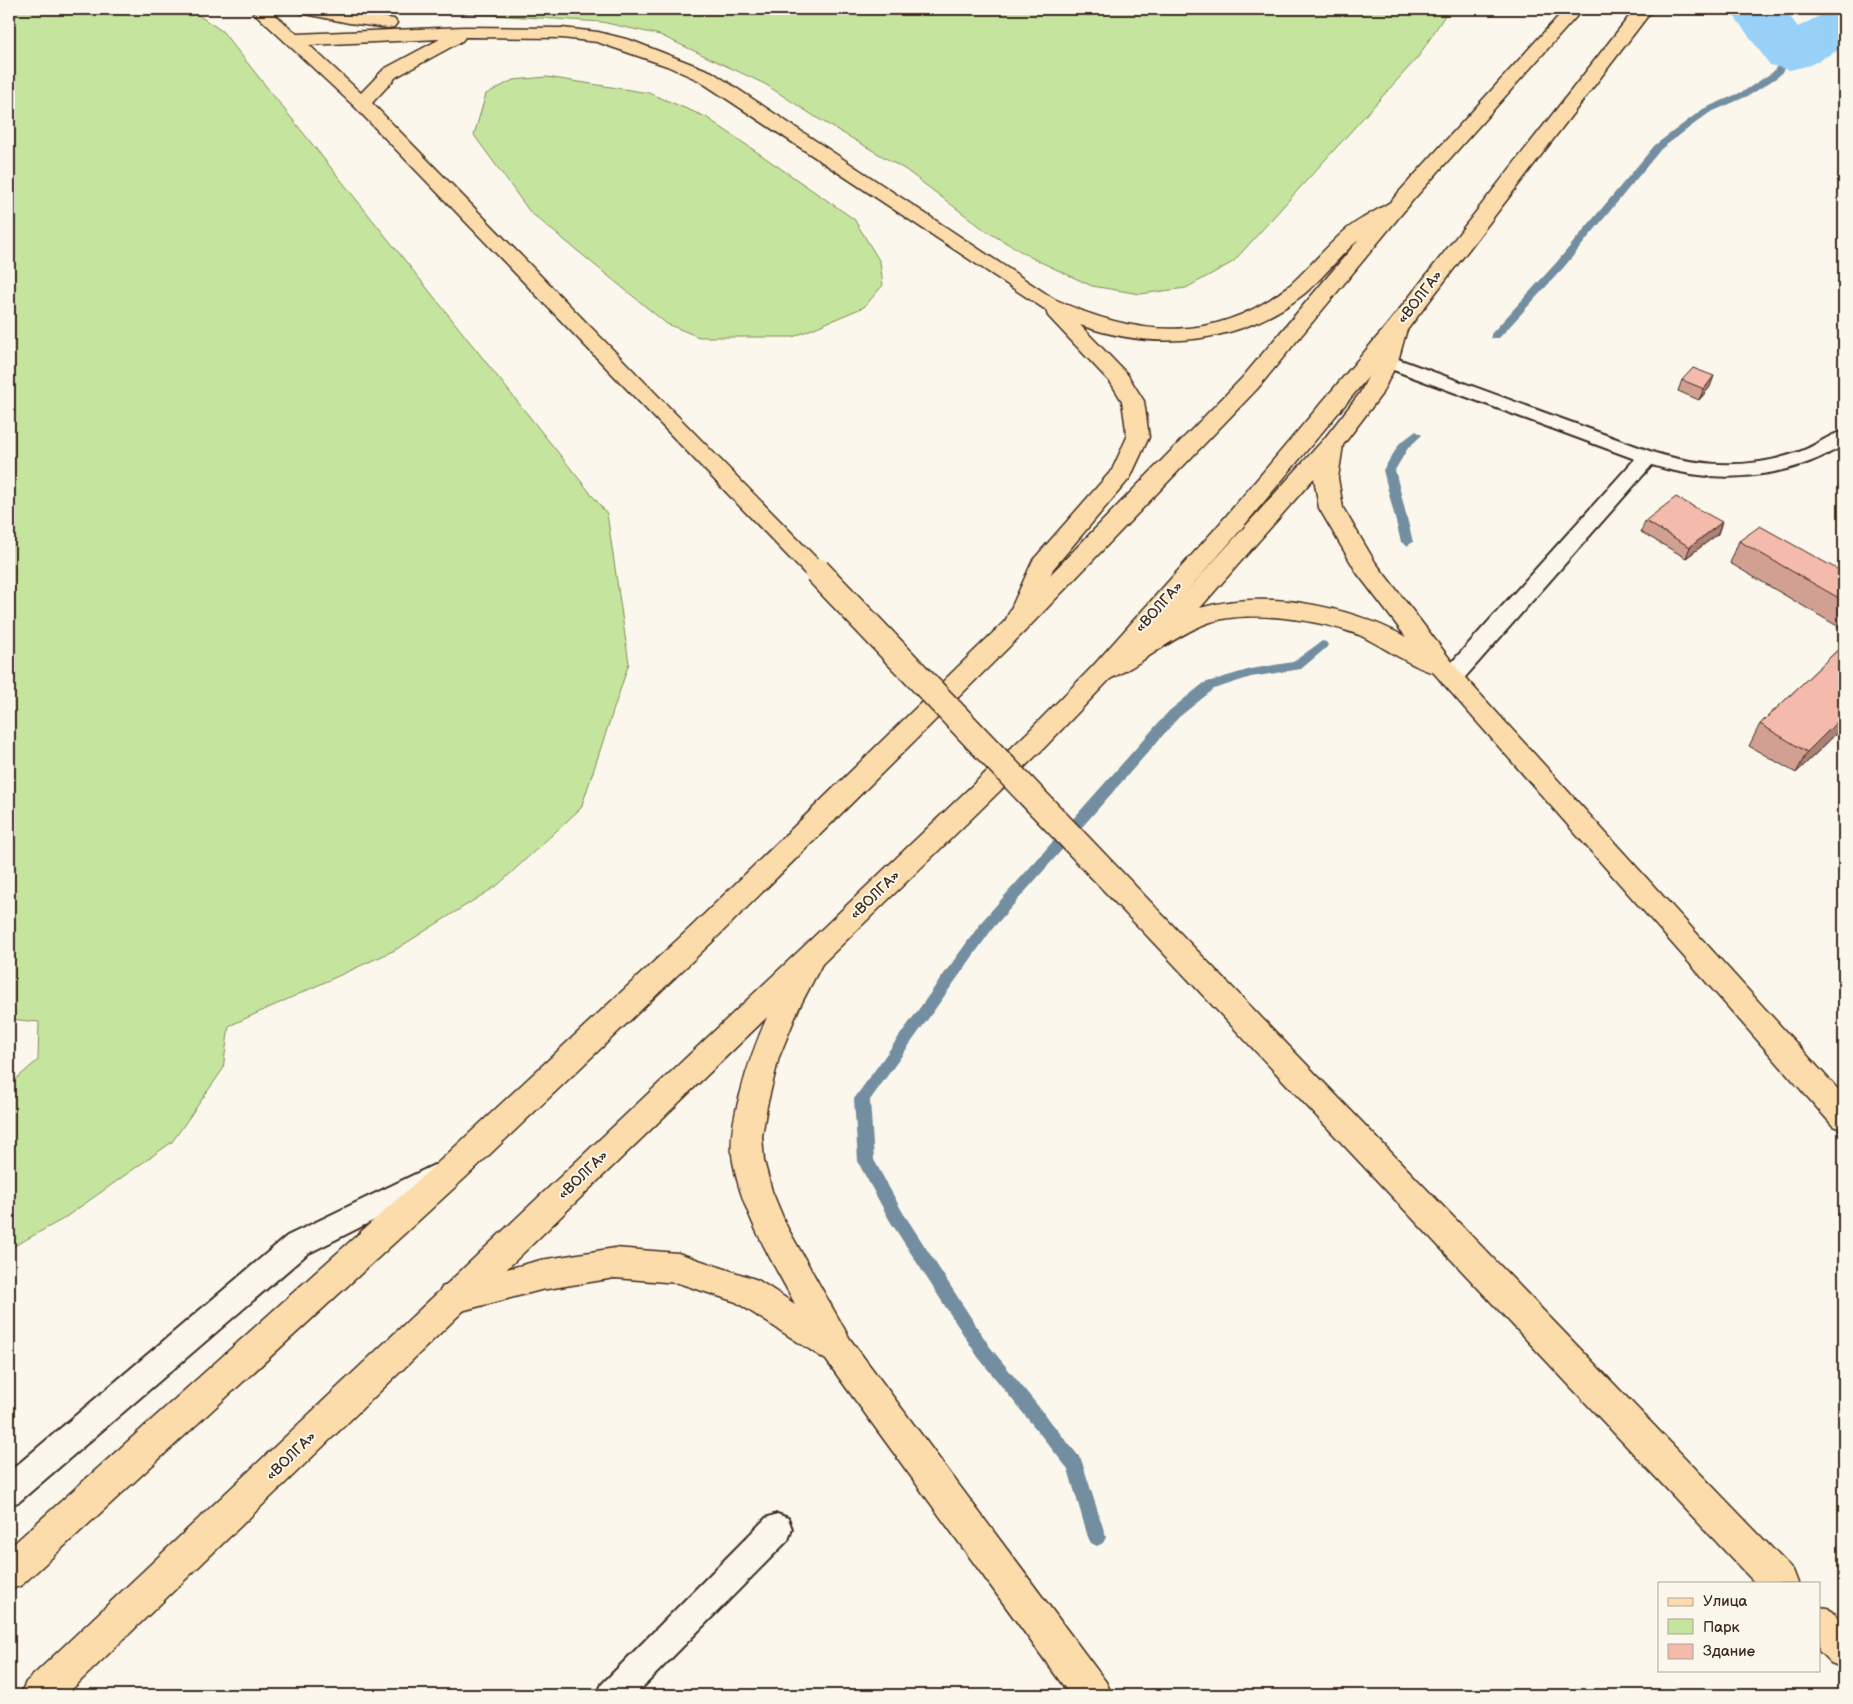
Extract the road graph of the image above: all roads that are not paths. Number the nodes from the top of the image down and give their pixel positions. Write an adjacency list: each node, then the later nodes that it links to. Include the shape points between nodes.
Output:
1 (259, 9): 6 (main road)
2 (307, 9): 5 (main road, via 349,18)
3 (1574, 9): 8 (main road)
4 (1639, 16): 10 (main road, «ВОЛГА»)
5 (464, 32): 6 (main road); 7 (main road, via 390,73); 9 (main road, via 528,32 598,38 673,62 704,76)
6 (294, 40): 7 (main road)
7 (362, 102): 27 (main road, bridge, via 817,571)
8 (1399, 205): 9 (main road, via 1350,237 1309,278 1271,309 1221,330 1179,335 1118,330); 15 (main road, via 1250,383)
9 (1047, 303): 15 (main road, via 1119,379 1133,401 1138,437 1122,473 1042,566)
10 (1396, 329): 11 (main road); 17 (main road, «ВОЛГА», via 1224,534)
11 (1388, 362): 13 (main road, via 1370,394); 14 (lane)
12 (1844, 437): 14 (lane, via 1800,460 1744,471 1689,468)
13 (1332, 444): 16 (main road); 18 (main road, via 1326,478 1331,508 1366,567)
14 (1648, 457): 18 (lane)
15 (1015, 626): 21 (main road, via 700,936)
16 (1156, 641): 17 (main road, via 1126,662); 18 (main road, via 1190,620 1221,610 1302,610 1332,616 1375,631 1408,648)
17 (1101, 673): 19 (main road, «ВОЛГА»)
18 (1451, 678): 20 (main road)
19 (811, 957): 22 (main road, «ВОЛГА»); 23 (main road, via 785,1006 764,1057 752,1106 748,1161 756,1191 774,1234)
20 (1844, 1117)
21 (454, 1168): 24 (lane, via 297,1245); 26 (main road)
22 (454, 1298): 23 (main road, via 541,1275 615,1263 678,1268 746,1290); 30 (main road, «ВОЛГА»)
23 (838, 1350): 32 (main road)
24 (9, 1491)
25 (777, 1529): 31 (lane)
26 (9, 1572)
27 (1779, 1582)
28 (1820, 1625): 29 (main road)
29 (1844, 1650)
30 (39, 1695)
31 (613, 1695)
32 (1093, 1695)

